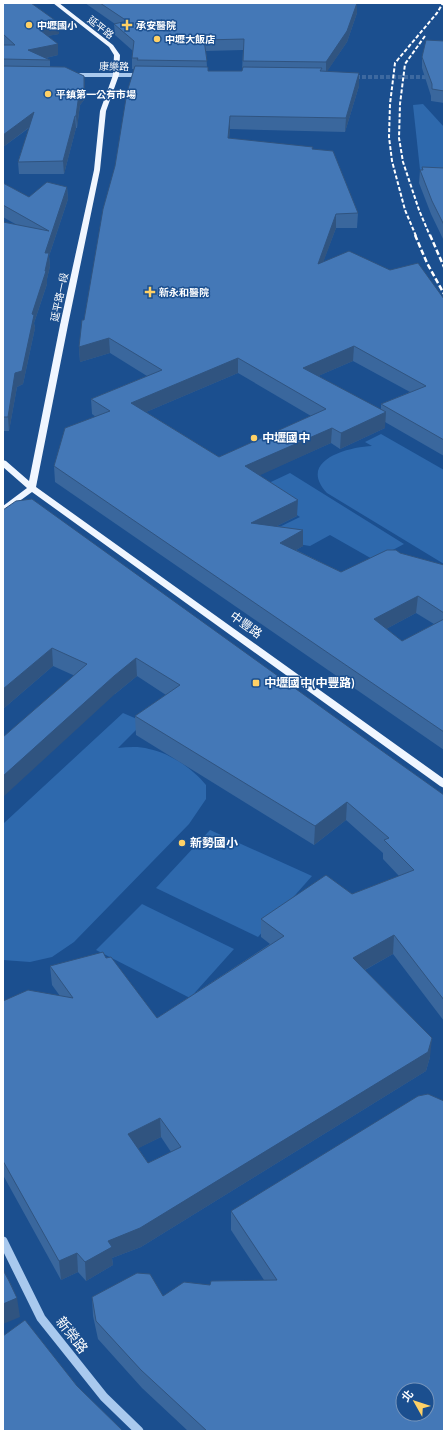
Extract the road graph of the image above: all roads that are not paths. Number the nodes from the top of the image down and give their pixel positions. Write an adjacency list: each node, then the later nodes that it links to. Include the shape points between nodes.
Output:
1 (56, 3): 3 (main road, 延平路, via 111,46 117,55)
2 (66, 74): 3 (street, 康樂路)
3 (116, 75): 4 (street, 康樂路); 6 (main road, 延平路一段, via 103,111 97,170)
4 (148, 75)
5 (3, 463): 6 (main road, 中豐路)
6 (32, 488): 7 (main road); 8 (main road, 中豐路)
7 (3, 510)
8 (444, 784)
9 (3, 1241): 10 (street, 新榮路, via 41,1318 104,1397)
10 (139, 1431)

